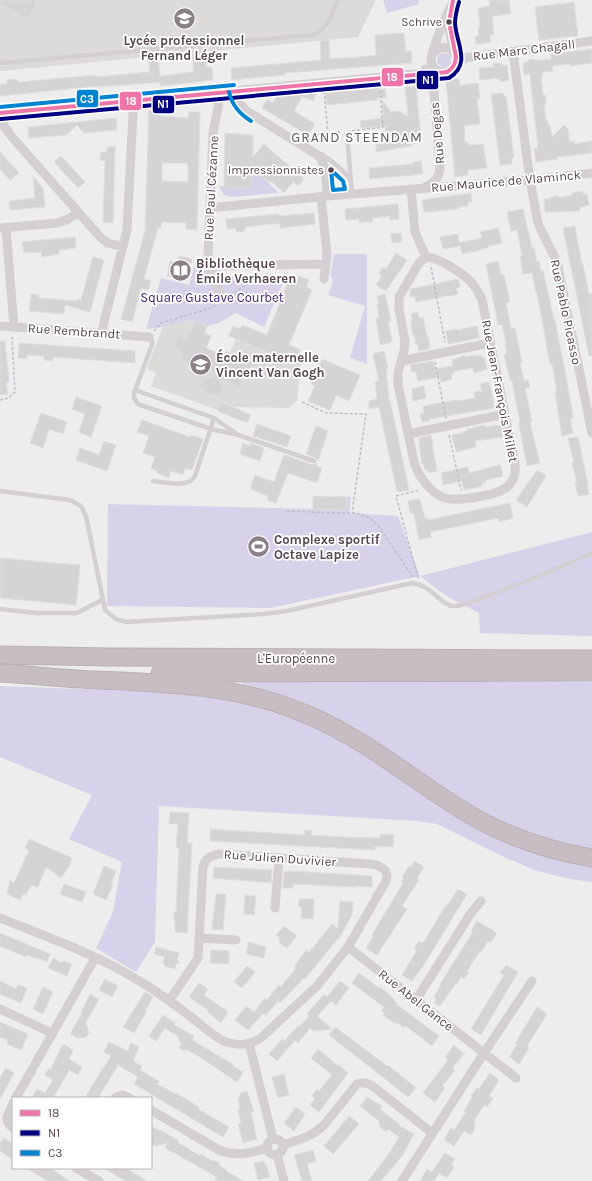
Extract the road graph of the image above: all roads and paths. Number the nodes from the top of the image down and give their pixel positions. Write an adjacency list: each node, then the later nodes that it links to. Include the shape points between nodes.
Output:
1 (338, 0): 7 (lane, via 325,27 312,35)
2 (453, 2): 5 (street, via 446,14); 6 (street, via 449,26)
3 (592, 41): 4 (street, Rue Marc Chagall)
4 (512, 52): 6 (street, Rue Marc Chagall); 21 (street, Rue Pablo Picasso)
5 (432, 56): 6 (street, via 439,48 444,47); 8 (street); 9 (street, via 434,68)
6 (455, 56): 9 (street, via 456,64 452,69)
7 (0, 63)
8 (426, 70): 9 (street); 10 (street, via 413,74); 23 (street, Rue Degas, via 434,92 440,170 433,183)
9 (441, 72)
10 (379, 77): 11 (street); 18 (path, via 383,127)
11 (324, 82): 12 (street); 17 (path)
12 (235, 91): 13 (street); 19 (street, via 237,100 245,110)
13 (221, 92): 14 (street); 26 (street, Rue Paul Cézanne, via 213,133)
14 (132, 101): 15 (street); 29 (street, via 128,221)
15 (1, 113): 27 (street, via 4,126 12,138)
16 (341, 132): 17 (path)
17 (328, 133): 19 (path, via 313,134)
18 (347, 133): 22 (lane)
19 (308, 148): 22 (lane, via 323,155 348,177); 25 (street, via 323,161)
20 (592, 173): 21 (street, Rue Maurice de Vlaminck)
21 (530, 180): 23 (street, Rue Maurice de Vlaminck); 52 (street, Rue Pablo Picasso, via 540,228 555,256 558,268)
22 (351, 183): 24 (lane)
23 (416, 189): 24 (street, Rue Maurice de Vlaminck); 30 (street, via 415,232)
24 (352, 194): 25 (street, Rue Maurice de Vlaminck)
25 (324, 196): 26 (street, Rue Maurice de Vlaminck); 32 (street)
26 (210, 208): 31 (street, Rue Paul Cézanne)
27 (79, 213): 28 (street, via 57,223); 29 (street, via 103,240)
28 (3, 228): 37 (street)
29 (123, 247): 38 (street)
30 (427, 257): 40 (street, Rue Jean-François Millet, via 439,261 466,278 476,288 482,300); 41 (path); 43 (street, Rue Jean-François Millet, via 419,263 399,297 405,341)
31 (208, 258): 33 (street, Rue Paul Cézanne, via 219,266); 35 (street, via 211,273)
32 (326, 264): 33 (street, Rue Paul Cézanne); 34 (street)
33 (296, 265): 35 (path, via 279,280 251,282)
34 (324, 279)
35 (223, 299): 39 (path, via 211,308 161,323)
36 (0, 326): 37 (street, Rue Rembrandt)
37 (14, 327): 38 (street, Rue Rembrandt); 45 (path, via 12,338 15,392 9,398)
38 (102, 334): 39 (street, Rue Rembrandt)
39 (148, 337): 44 (lane, via 152,345)
40 (490, 343): 41 (street); 47 (street, Rue Jean-François Millet)
41 (447, 352): 42 (street)
42 (434, 355): 43 (street); 49 (path)
43 (401, 361): 51 (street, Rue Jean-François Millet, via 398,384)
44 (134, 390): 48 (lane); 50 (lane, via 135,400 142,406)
45 (0, 400)
46 (302, 402): 60 (path, via 326,413 366,414)
47 (505, 414): 49 (street); 58 (street, Rue Jean-François Millet, via 515,464 513,478 507,487 500,491)
48 (214, 418): 50 (lane); 53 (lane)
49 (448, 426): 51 (street); 58 (path)
50 (211, 429): 53 (lane); 55 (lane, via 192,480 174,483)
51 (408, 434): 56 (street, Rue Jean-François Millet, via 415,465)
52 (592, 434)
53 (238, 435): 54 (lane)
54 (314, 461)
55 (153, 481)
56 (429, 486): 58 (street, Rue Jean-François Millet, via 446,499); 62 (path, via 396,496)
57 (0, 491): 63 (lane, via 70,500 81,506 86,516)
58 (463, 499)
59 (287, 511): 60 (path)
60 (352, 513): 62 (path, via 370,518 379,527)
61 (592, 553): 62 (lane, via 508,589 454,606 444,603)
62 (420, 584): 63 (lane, via 409,584 282,612 142,622 116,619 105,610)
63 (102, 600): 64 (lane, via 77,613)
64 (0, 610)
65 (592, 650): 67 (highway, via 259,649)
66 (0, 655): 67 (highway, L'Européenne)
67 (111, 657): 68 (highway, L'Européenne)
68 (592, 659)
69 (592, 672): 70 (highway, L'Européenne)
70 (0, 673): 71 (highway, via 200,686 279,704 314,717 353,737 458,808 496,829 537,845)
71 (592, 858)
72 (279, 859): 74 (street); 76 (street, Rue Julien Duvivier, via 217,854 206,860 203,868); 78 (street, Rue Julien Duvivier, via 374,864 385,870 386,881)
73 (481, 901): 81 (street)
74 (275, 908)
75 (0, 917): 79 (street)
76 (200, 938): 77 (street); 82 (street, Rue Julien Duvivier, via 197,960)
77 (236, 940)
78 (348, 947): 81 (street, Rue Abel Gance); 85 (street, via 310,992 261,1038)
79 (95, 958): 82 (street, via 129,974); 84 (street)
80 (532, 981): 86 (street)
81 (416, 1000): 86 (street, Rue Abel Gance)
82 (169, 1001): 85 (street, via 222,1040 235,1044)
83 (0, 1009): 84 (street)
84 (52, 1033): 88 (street)
85 (249, 1043): 96 (street)
86 (484, 1053): 87 (street, Rue Abel Gance); 95 (street)
87 (516, 1078)
88 (17, 1097)
89 (117, 1097): 90 (street)
90 (127, 1097)
91 (12, 1104): 93 (street)
92 (152, 1111): 98 (street, via 219,1150 246,1154)
93 (3, 1116): 94 (street)
94 (12, 1127)
95 (432, 1133): 97 (street, via 372,1086 363,1082 355,1086 318,1131 304,1139); 103 (street)
96 (273, 1139): 97 (street, via 279,1140); 98 (street, via 268,1143)
97 (282, 1145): 99 (street, via 282,1150)
98 (268, 1148): 99 (street)
99 (277, 1154): 102 (street)
100 (78, 1169): 101 (street)
101 (98, 1181)
102 (284, 1181)
103 (402, 1181)

